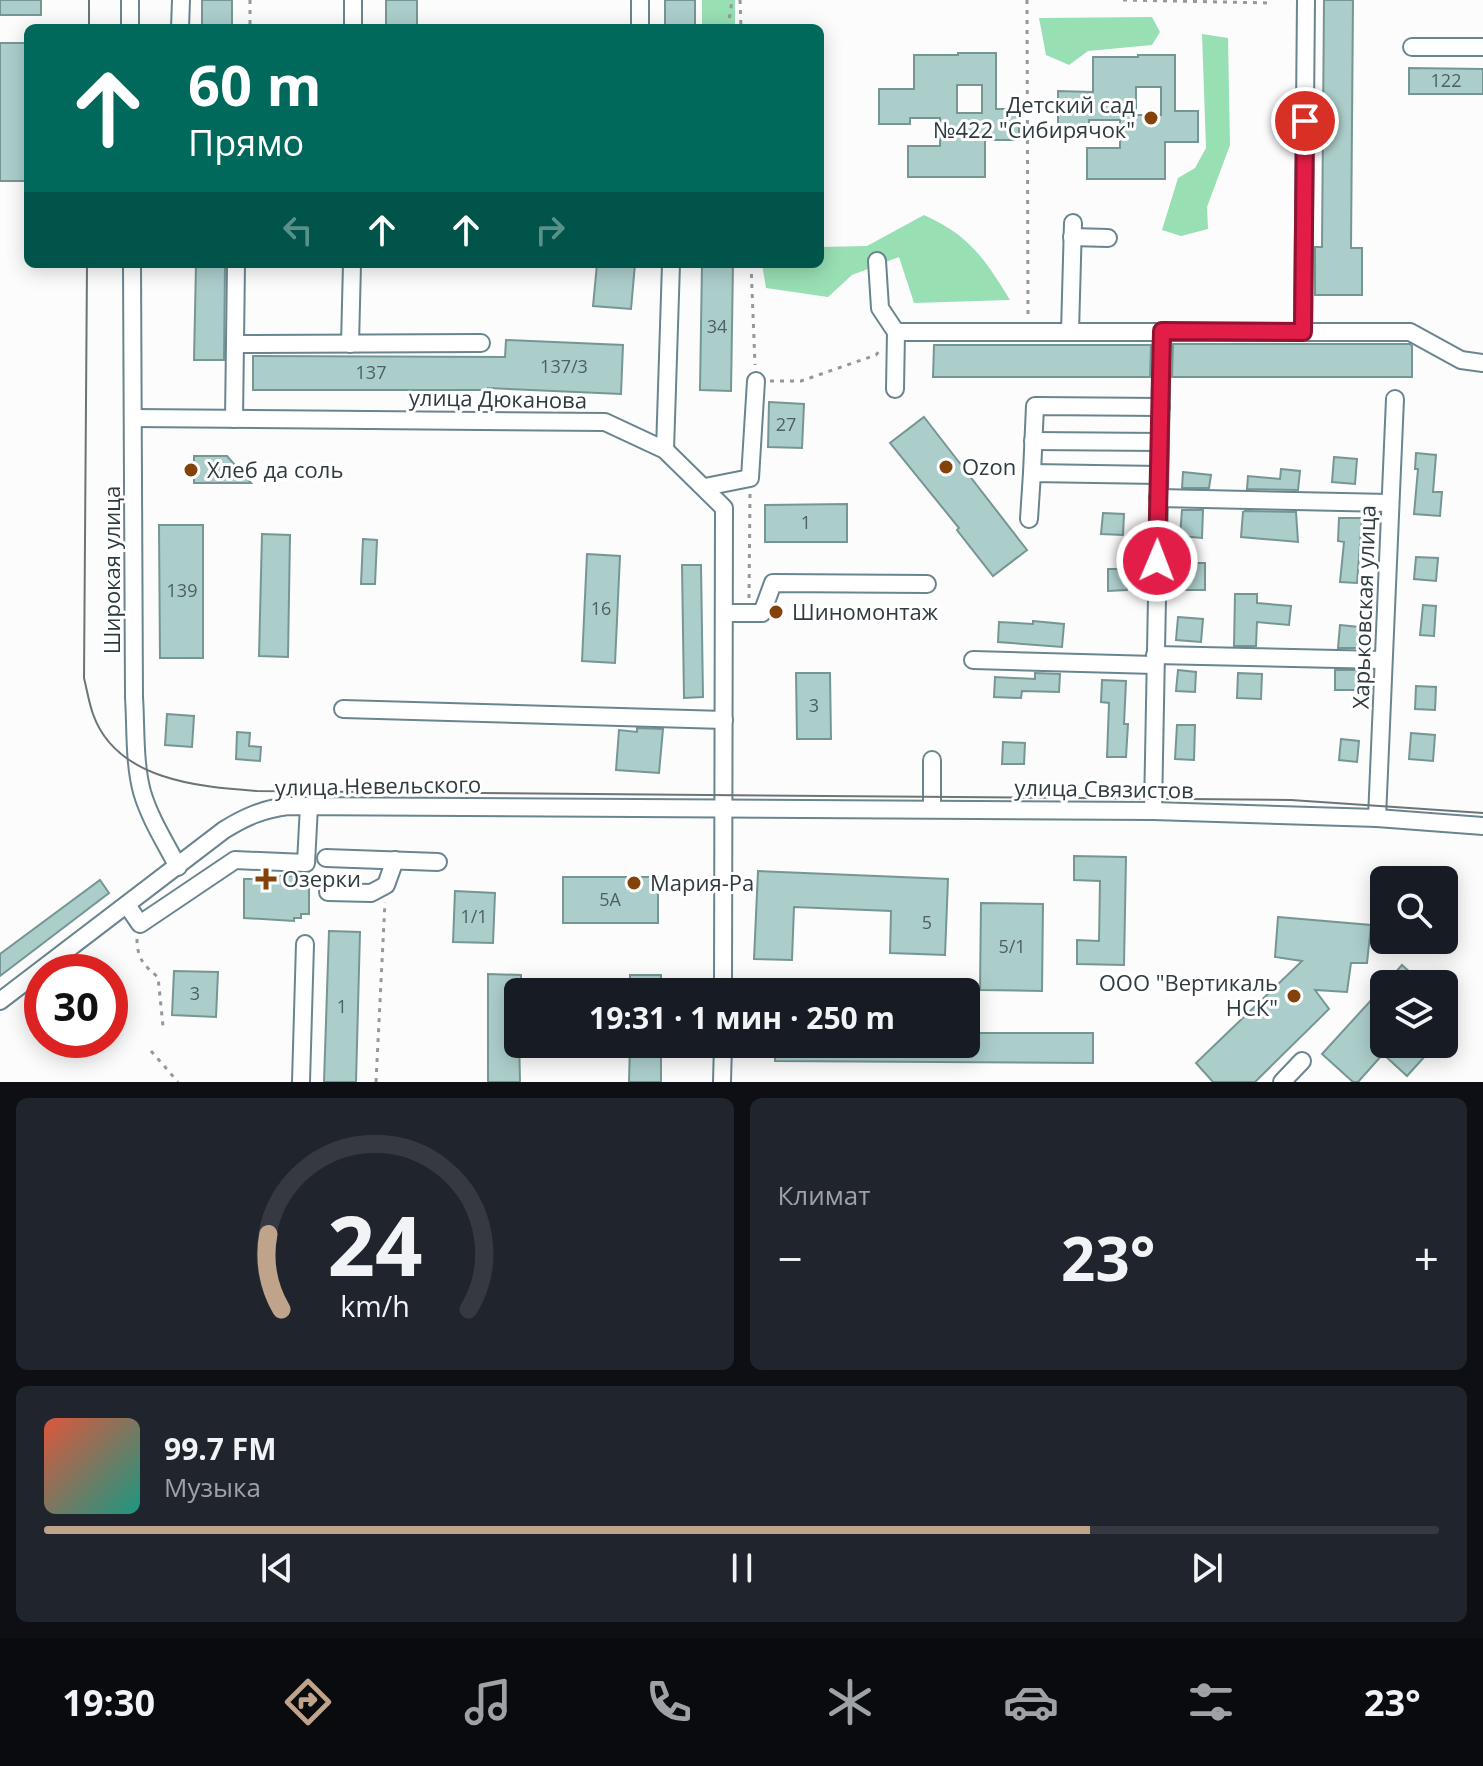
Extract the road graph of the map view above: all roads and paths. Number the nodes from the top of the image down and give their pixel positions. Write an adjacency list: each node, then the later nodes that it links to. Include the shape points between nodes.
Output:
1 (130, 0): 13 (street)
2 (181, 0): 14 (street)
3 (250, 0): 15 (path)
4 (353, 0): 16 (street)
5 (640, 0): 17 (street)
6 (732, 0): 18 (path)
7 (740, 0): 19 (path)
8 (1027, 0): 31 (path)
9 (1123, 0): 11 (path)
10 (1306, 0): 33 (street)
11 (1162, 1): 12 (path)
12 (1272, 3)
13 (130, 24)
14 (180, 24)
15 (250, 24)
16 (353, 24)
17 (640, 24)
18 (729, 24)
19 (741, 24)
20 (1412, 47): 21 (street)
21 (1483, 47)
22 (1108, 238): 32 (street, via 1072,230)
23 (877, 261): 30 (street, via 880,308)
24 (132, 268): 42 (street, Широкая улица)
25 (236, 268): 35 (street)
26 (352, 268): 36 (street)
27 (671, 268): 46 (street)
28 (751, 268): 38 (path)
29 (1162, 331): 32 (street); 33 (street); 41 (street)
30 (896, 332): 31 (street); 38 (path, via 876,355 801,381); 39 (street)
31 (1028, 332): 32 (street)
32 (1070, 332)
33 (1303, 332): 37 (street, via 1410,332 1461,360)
34 (481, 343): 36 (street)
35 (235, 344): 36 (street); 43 (street)
36 (350, 344)
37 (1483, 363)
38 (756, 381): 49 (street)
39 (895, 389)
40 (1395, 399): 52 (street, Харьковская улица)
41 (1161, 412): 44 (street, via 1035,406); 45 (street)
42 (133, 418): 43 (street, улица Дюканова); 72 (street, Широкая улица, via 138,765 150,815)
43 (234, 419): 46 (street, улица Дюканова, via 605,422)
44 (1033, 441): 45 (street); 47 (street)
45 (1160, 442): 48 (street)
46 (665, 450): 50 (street, улица Дюканова)
47 (1032, 473): 48 (street); 53 (street)
48 (1159, 475): 51 (street)
49 (750, 478): 50 (street); 56 (path)
50 (705, 487): 55 (street, улица Дюканова, via 724,508)
51 (1158, 498): 52 (street); 58 (street)
52 (1390, 503): 59 (street, Харьковская улица)
53 (1029, 519)
54 (927, 584): 56 (street, via 773,583 762,613)
55 (724, 613): 56 (street); 61 (street, улица Дюканова)
56 (749, 613)
57 (973, 660): 58 (street)
58 (1155, 660): 59 (street); 66 (street)
59 (1383, 660): 67 (street, Харьковская улица)
60 (343, 709): 61 (street)
61 (724, 720): 64 (street, улица Дюканова)
62 (932, 760): 65 (street)
63 (309, 806): 64 (street, улица Невельского); 72 (street, улица Невельского, via 247,816); 76 (street, via 306,863 235,860)
64 (724, 808): 65 (street, улица Связистов); 78 (street, улица Дюканова)
65 (932, 809): 66 (street, улица Связистов)
66 (1153, 811): 67 (street, улица Связистов)
67 (1377, 818): 68 (street, улица Связистов)
68 (1483, 826)
69 (326, 858): 70 (street)
70 (395, 860): 71 (street); 73 (street)
71 (438, 862)
72 (178, 867): 75 (street, улица Невельского)
73 (386, 885): 74 (street, via 371,893); 86 (path)
74 (328, 892)
75 (127, 905): 76 (street); 79 (street, улица Невельского)
76 (140, 924): 80 (path, via 137,948 143,966 158,977)
77 (305, 944): 85 (street)
78 (723, 978)
79 (0, 1001)
80 (163, 1026)
81 (151, 1051): 84 (path)
82 (723, 1058): 87 (street)
83 (1302, 1061): 88 (street)
84 (178, 1082)
85 (301, 1082)
86 (376, 1082)
87 (722, 1082)
88 (1282, 1082)

